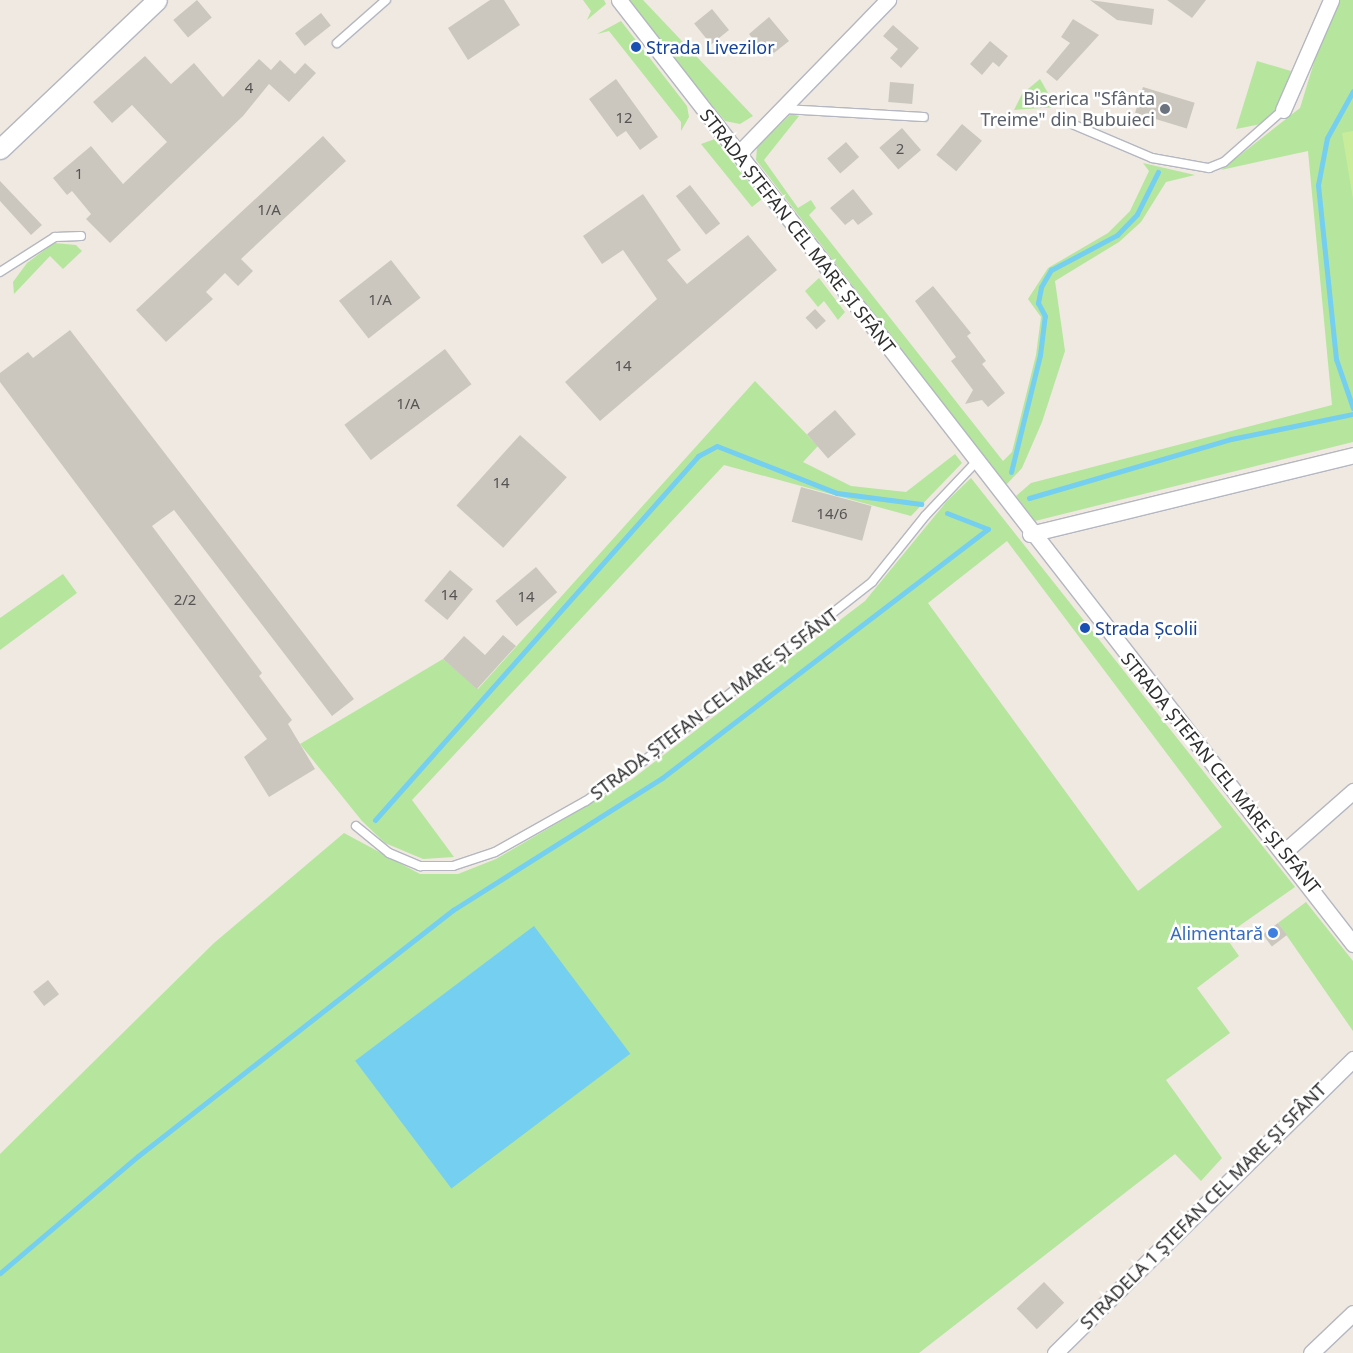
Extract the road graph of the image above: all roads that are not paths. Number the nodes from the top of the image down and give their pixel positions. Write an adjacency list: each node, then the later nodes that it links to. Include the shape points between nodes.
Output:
1 (157, 0): 11 (street)
2 (386, 0): 6 (lane)
3 (619, 0): 12 (street, STRADA ȘTEFAN CEL MARE ȘI SFÂNT)
4 (888, 0): 7 (street)
5 (1331, 0): 8 (street)
6 (337, 43)
7 (784, 109): 9 (lane); 12 (street)
8 (1283, 110): 10 (lane, via 1224,162 1209,168 1152,158)
9 (924, 117)
10 (1064, 121)
11 (0, 149)
12 (739, 153): 16 (street, STRADA ȘTEFAN CEL MARE ȘI SFÂNT)
13 (81, 236): 14 (lane, via 55,237)
14 (0, 272)
15 (1353, 455): 17 (street)
16 (976, 462): 17 (street, STRADA ȘTEFAN CEL MARE ȘI SFÂNT); 19 (lane, STRADA ȘTEFAN CEL MARE ȘI SFÂNT, via 860,593 649,758 586,801 495,852 453,866 420,866 405,860 389,853)
17 (1030, 534): 20 (street, STRADA ȘTEFAN CEL MARE ȘI SFÂNT)
18 (1353, 790): 20 (street)
19 (356, 826)
20 (1285, 851): 21 (street, STRADA ȘTEFAN CEL MARE ȘI SFÂNT)
21 (1353, 944)
22 (1353, 1059): 24 (street, STRADELA 1 ŞTEFAN CEL MARE ŞI SFÂNT)
23 (1353, 1313): 25 (street)
24 (1054, 1353)
25 (1311, 1353)

